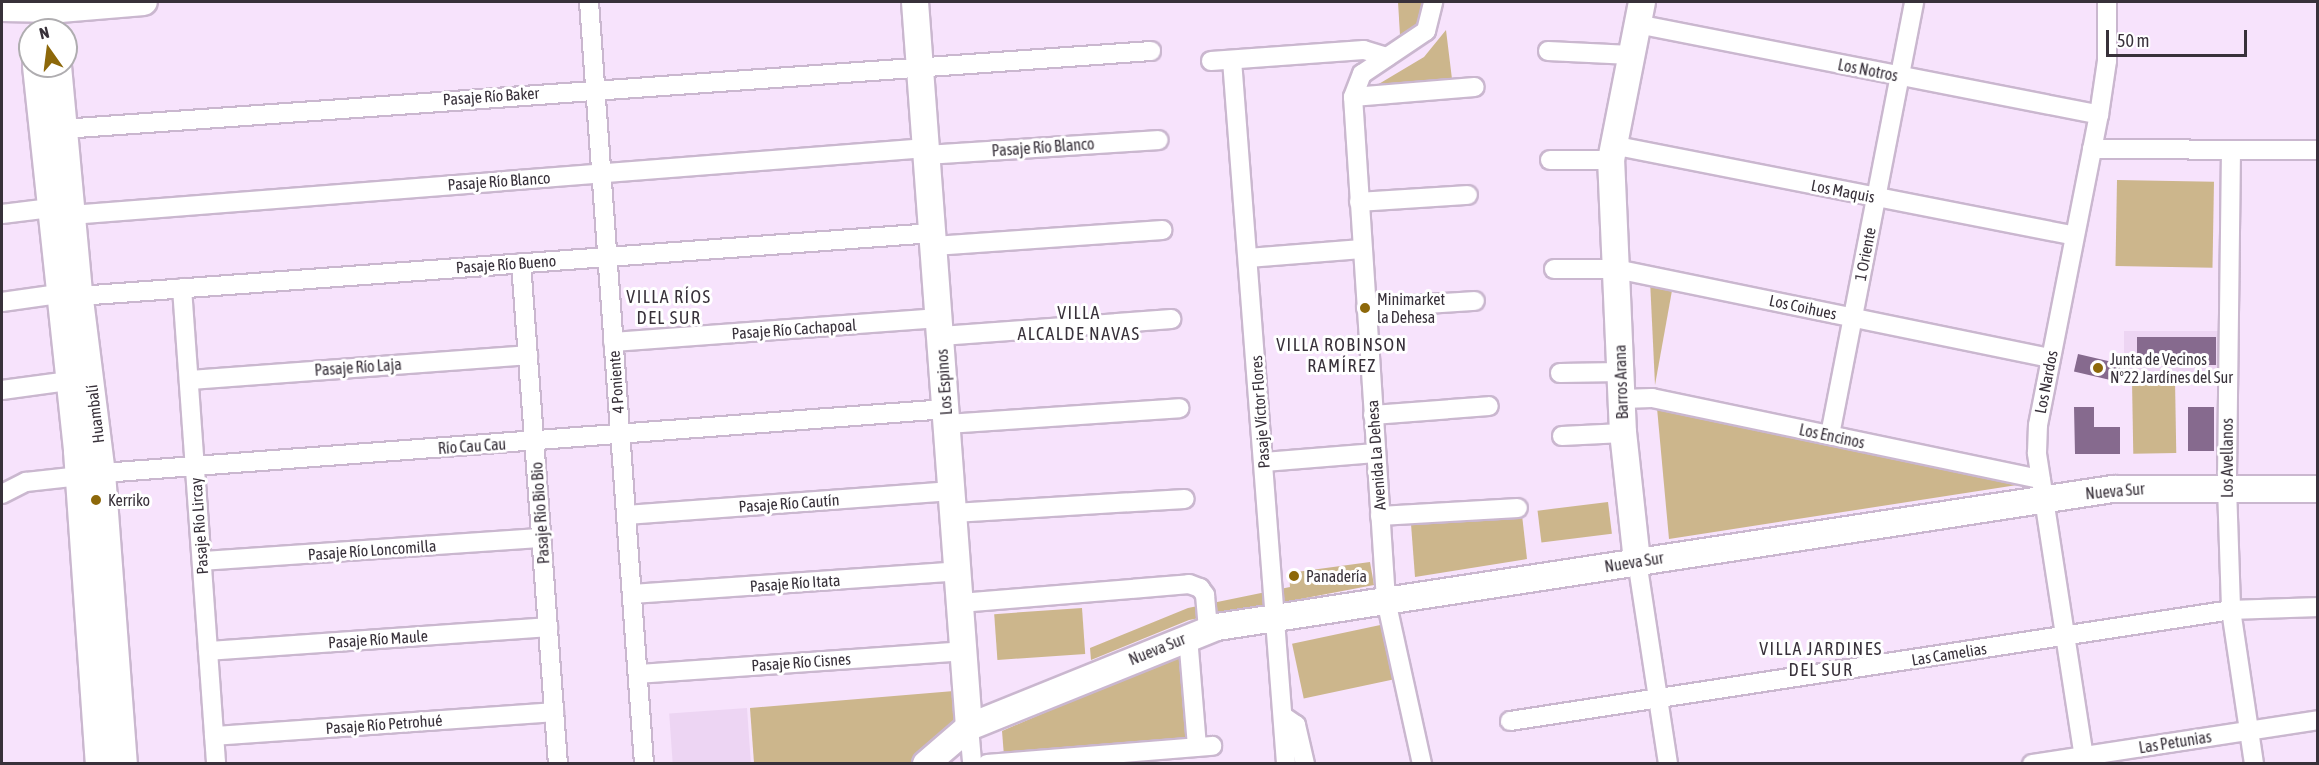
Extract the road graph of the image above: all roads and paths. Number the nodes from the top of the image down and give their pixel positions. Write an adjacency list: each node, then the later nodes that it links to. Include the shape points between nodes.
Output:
1 (144, 2): 9 (street)
2 (589, 2): 21 (street, 4 Poniente)
3 (915, 2): 16 (street, Los Espinos)
4 (1433, 2): 13 (street, via 1426,31)
5 (1914, 2): 17 (street, 1 Oriente)
6 (2107, 2): 23 (street, Los Nardos, via 2108,61)
7 (2, 9): 9 (street)
8 (1639, 13): 12 (street, Barros Arana); 17 (street, Los Notros)
9 (48, 14)
10 (1151, 51): 16 (street, Pasaje Río Baker)
11 (1548, 51): 12 (street)
12 (1631, 55): 30 (street, Barros Arana)
13 (1387, 57): 14 (street, via 1370,50); 22 (street, via 1362,74)
14 (1232, 60): 15 (street); 43 (street, Pasaje Víctor Flores)
15 (1210, 61)
16 (920, 67): 21 (street, Pasaje Río Baker); 29 (street, Los Espinos)
17 (1900, 76): 23 (street, Los Notros); 34 (street, 1 Oriente)
18 (38, 78): 36 (street, Huambalí)
19 (59, 78): 24 (street, Huambalí)
20 (1475, 87): 22 (street)
21 (595, 88): 24 (street, Pasaje Río Baker); 32 (street, 4 Poniente)
22 (1353, 97): 35 (street, Avenida La Dehesa)
23 (2099, 116): 26 (street, Los Nardos)
24 (63, 129): 36 (street, Huambalí)
25 (1159, 140): 29 (street, Pasaje Río Blanco)
26 (2092, 149): 27 (street); 39 (street, Los Nardos)
27 (2231, 150): 28 (street); 77 (street, Los Avellanos)
28 (2318, 150)
29 (926, 151): 32 (street, Pasaje Río Blanco); 40 (street, Los Espinos)
30 (1612, 153): 31 (street, Los Maquis); 34 (street, Los Maquis); 46 (street, Barros Arana)
31 (1550, 160)
32 (601, 173): 36 (street, Pasaje Río Blanco); 42 (street, 4 Poniente)
33 (1468, 195): 35 (street)
34 (1876, 197): 39 (street, Los Maquis); 52 (street, 1 Oriente)
35 (1359, 202): 41 (street, Avenida La Dehesa)
36 (61, 211): 37 (street, Pasaje Río Blanco); 48 (street, Huambalí)
37 (2, 214)
38 (1162, 230): 40 (street, Pasaje Río Bueno)
39 (2074, 236): 57 (street, Los Nardos)
40 (933, 240): 42 (street, Pasaje Río Bueno); 54 (street, Los Espinos)
41 (1362, 249): 43 (street); 51 (street, Avenida La Dehesa)
42 (607, 257): 44 (street, Pasaje Río Bueno); 55 (street, 4 Poniente)
43 (1248, 258): 74 (street, Pasaje Víctor Flores)
44 (521, 263): 47 (street, Pasaje Río Bueno); 56 (street, Pasaje Río Bio Bio)
45 (1554, 269): 46 (street, Los Coihues)
46 (1616, 269): 52 (street, Los Coihues); 58 (street, Barros Arana)
47 (182, 288): 48 (street, Pasaje Río Bueno); 60 (street, Pasaje Río Lircay)
48 (68, 295): 50 (street, Pasaje Río Bueno); 61 (street, Huambalí); 76 (street, Huambalí)
49 (1475, 301): 51 (street)
50 (2, 302)
51 (1366, 308): 66 (street, Avenida La Dehesa)
52 (1852, 318): 57 (street, Los Coihues); 70 (street, 1 Oriente)
53 (1171, 319): 54 (street, Pasaje Río Cachapoal)
54 (940, 327): 55 (street, Pasaje Río Cachapoal); 67 (street, Los Espinos)
55 (614, 342): 69 (street, 4 Poniente)
56 (528, 355): 60 (street, Pasaje Río Laja); 72 (street, Pasaje Río Bio Bio)
57 (2051, 358): 78 (street, Los Nardos, via 2038,425)
58 (1621, 372): 59 (street); 63 (street, Barros Arana)
59 (1560, 373)
60 (189, 380): 75 (street, Pasaje Río Lircay)
61 (69, 381): 62 (street); 76 (street, Huambalí)
62 (2, 390)
63 (1622, 399): 68 (street, Barros Arana); 70 (street, Los Encinos, via 1652,398)
64 (1489, 406): 66 (street)
65 (1179, 408): 67 (street, Río Cau Cau)
66 (1373, 415): 73 (street, Avenida La Dehesa)
67 (947, 417): 69 (street, Río Cau Cau); 82 (street, Los Espinos)
68 (1623, 434): 71 (street); 88 (street, Barros Arana)
69 (620, 435): 72 (street, Río Cau Cau); 84 (street, 4 Poniente)
70 (1830, 435): 78 (street, Los Encinos)
71 (1562, 436)
72 (534, 441): 75 (street, Río Cau Cau); 86 (street, Pasaje Río Bio Bio)
73 (1376, 453): 74 (street); 85 (street, Avenida La Dehesa)
74 (1264, 462): 95 (street, Pasaje Víctor Flores)
75 (195, 468): 76 (street, Río Cau Cau); 87 (street, Pasaje Río Lircay)
76 (90, 475): 80 (street, Río Cau Cau, via 26,482); 111 (street, Huambalí); 112 (street, Huambalí)
77 (2227, 487): 78 (street, Nueva Sur); 79 (street, Nueva Sur); 94 (street, Los Avellanos)
78 (2043, 489): 88 (street, Nueva Sur); 98 (street, Los Nardos)
79 (2318, 489)
80 (2, 494)
81 (1185, 499): 82 (street, Pasaje Río Cautín)
82 (953, 502): 84 (street, Pasaje Río Cautín); 89 (street, Los Espinos)
83 (1518, 508): 85 (street)
84 (626, 515): 90 (street, 4 Poniente)
85 (1380, 516): 91 (street, Avenida La Dehesa)
86 (542, 538): 87 (street, Pasaje Río Loncomilla); 96 (street, Pasaje Río Bio Bio)
87 (202, 561): 99 (street, Pasaje Río Lircay)
88 (1637, 561): 91 (street, Nueva Sur); 102 (street, Barros Arana)
89 (958, 571): 90 (street, Pasaje Río Itata); 92 (street, Los Espinos)
90 (632, 594): 101 (street, 4 Poniente)
91 (1386, 600): 95 (street, Nueva Sur); 121 (street, Avenida La Dehesa)
92 (960, 603): 97 (street, via 1189,584 1205,595); 100 (street, Los Espinos)
93 (2318, 607): 94 (street, Las Camelias)
94 (2231, 610): 98 (street, Las Camelias); 108 (street, Los Avellanos)
95 (1276, 617): 97 (street, Nueva Sur); 104 (street, Pasaje Víctor Flores)
96 (548, 627): 99 (street, Pasaje Río Maule); 103 (street, Pasaje Río Bio Bio)
97 (1198, 633): 107 (street, Nueva Sur); 118 (street, via 1204,747)
98 (2066, 636): 102 (street, Las Camelias); 110 (street, Los Nardos)
99 (208, 651): 109 (street, Pasaje Río Lircay)
100 (964, 651): 101 (street, Pasaje Río Cisnes); 107 (street, Los Espinos)
101 (638, 674): 115 (street, 4 Poniente)
102 (1658, 699): 106 (street, Las Camelias); 122 (street, Barros Arana)
103 (554, 712): 109 (street, Pasaje Río Petrohué); 114 (street, Pasaje Río Bio Bio)
104 (1283, 716): 119 (street, Pasaje Víctor Flores); 120 (street, via 1296,725)
105 (2318, 720): 108 (street, Las Petunias)
106 (1510, 722)
107 (969, 727): 116 (street, Nueva Sur); 117 (street, Los Espinos)
108 (2249, 730): 110 (street, Las Petunias); 124 (street, Los Avellanos)
109 (214, 736): 113 (street, Pasaje Río Lircay)
110 (2084, 760): 123 (street, Las Petunias)
111 (99, 764)
112 (124, 764)
113 (216, 764)
114 (558, 764)
115 (644, 764)
116 (926, 764)
117 (972, 764)
118 (987, 764)
119 (1286, 764)
120 (1305, 764)
121 (1422, 764)
122 (1668, 764)
123 (2032, 764)
124 (2254, 764)

